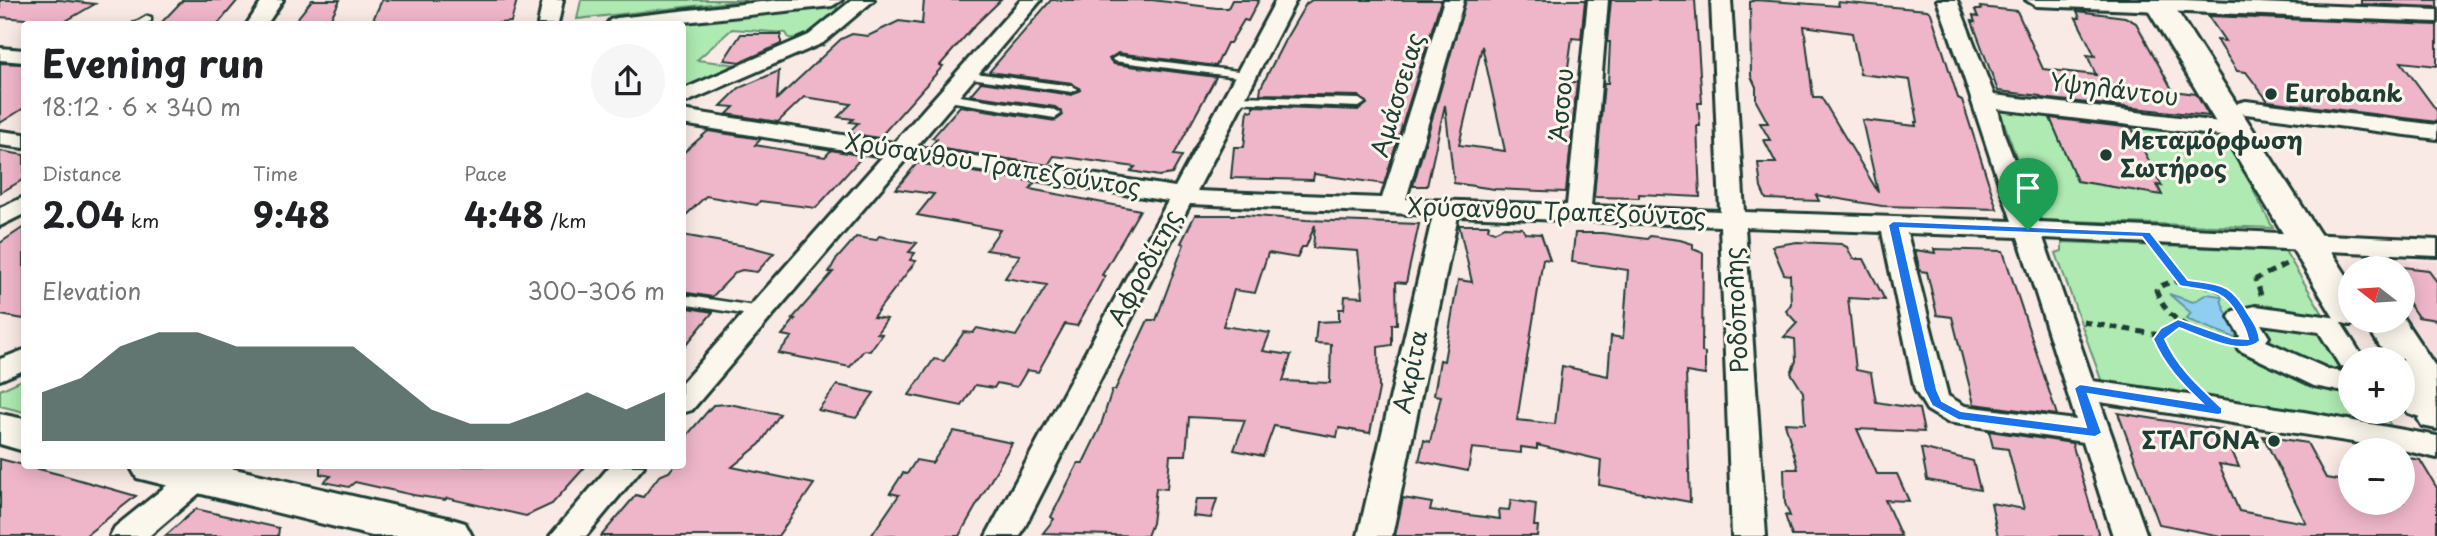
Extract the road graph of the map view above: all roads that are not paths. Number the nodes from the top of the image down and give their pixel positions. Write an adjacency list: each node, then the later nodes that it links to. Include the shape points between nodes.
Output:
1 (273, 0): 14 (street)
2 (554, 0): 15 (street)
3 (832, 0): 16 (street)
4 (864, 0): 23 (street, via 816,39)
5 (1031, 0): 20 (street)
6 (1286, 0): 21 (street, Αφροδίτης)
7 (1454, 0): 36 (street, Αμάσσειας)
8 (1598, 0): 39 (street, Άσσου)
9 (1721, 0): 40 (street, Ροδόπολης)
10 (1947, 0): 26 (street)
11 (2036, 0): 12 (street)
12 (2167, 2): 13 (street); 30 (street)
13 (2437, 16)
14 (259, 21)
15 (549, 21)
16 (644, 21)
17 (0, 54): 18 (street)
18 (21, 56)
19 (1118, 59): 21 (lane)
20 (967, 75): 22 (lane); 24 (street)
21 (1246, 75): 25 (street, Αφροδίτης)
22 (1072, 89)
23 (686, 96)
24 (946, 98): 28 (lane); 34 (street)
25 (1233, 100): 27 (lane); 35 (street, Αφροδίτης)
26 (1985, 101): 30 (street, Υψηλάντου); 44 (street)
27 (1359, 103)
28 (1055, 114)
29 (686, 118): 34 (street, Χρύσανθου Τραπεζούντος)
30 (2241, 120): 31 (street, Υψηλάντου); 46 (street)
31 (2437, 132)
32 (0, 138): 33 (street)
33 (21, 141)
34 (902, 150): 35 (street, Χρύσανθου Τραπεζούντος); 49 (street)
35 (1183, 196): 36 (street, Χρύσανθου Τραπεζούντος); 67 (street, Αφροδίτης)
36 (1392, 205): 38 (street, Χρύσανθου Τραπεζούντος)
37 (21, 206): 41 (street)
38 (1447, 208): 39 (street, Χρύσανθου Τραπεζούντος); 68 (street, Ακρίτα)
39 (1578, 214): 40 (street, Χρύσανθου Τραπεζούντος)
40 (1732, 218): 43 (street, Χρύσανθου Τραπεζούντος); 69 (street, Ροδόπολης)
41 (0, 221): 42 (street)
42 (21, 225)
43 (1893, 225): 44 (street, Χρύσανθου Τραπεζούντος); 59 (street, via 1930,390 1937,403 1958,415)
44 (2028, 230): 46 (street, Χρύσανθου Τραπεζούντος, via 2146,234); 55 (street)
45 (2437, 248): 46 (street, Χρύσανθου Τραπεζούντος)
46 (2326, 253): 47 (street)
47 (2338, 282)
48 (686, 300): 49 (lane)
49 (761, 312): 56 (street)
50 (2392, 333): 57 (street, via 2414,366)
51 (2342, 347): 54 (street, via 2328,324 2256,315 2246,330 2324,379)
52 (21, 360): 53 (street)
53 (0, 370)
54 (2338, 381)
55 (2080, 388): 57 (street, via 2381,434); 59 (street)
56 (686, 398)
57 (2428, 416)
58 (0, 429): 60 (street)
59 (2095, 433): 70 (street)
60 (21, 434)
61 (184, 469): 63 (street)
62 (625, 469): 66 (street)
63 (205, 471): 64 (street); 65 (street)
64 (127, 536)
65 (448, 536)
66 (567, 536)
67 (1003, 536)
68 (1375, 536)
69 (1749, 536)
70 (2130, 536)

